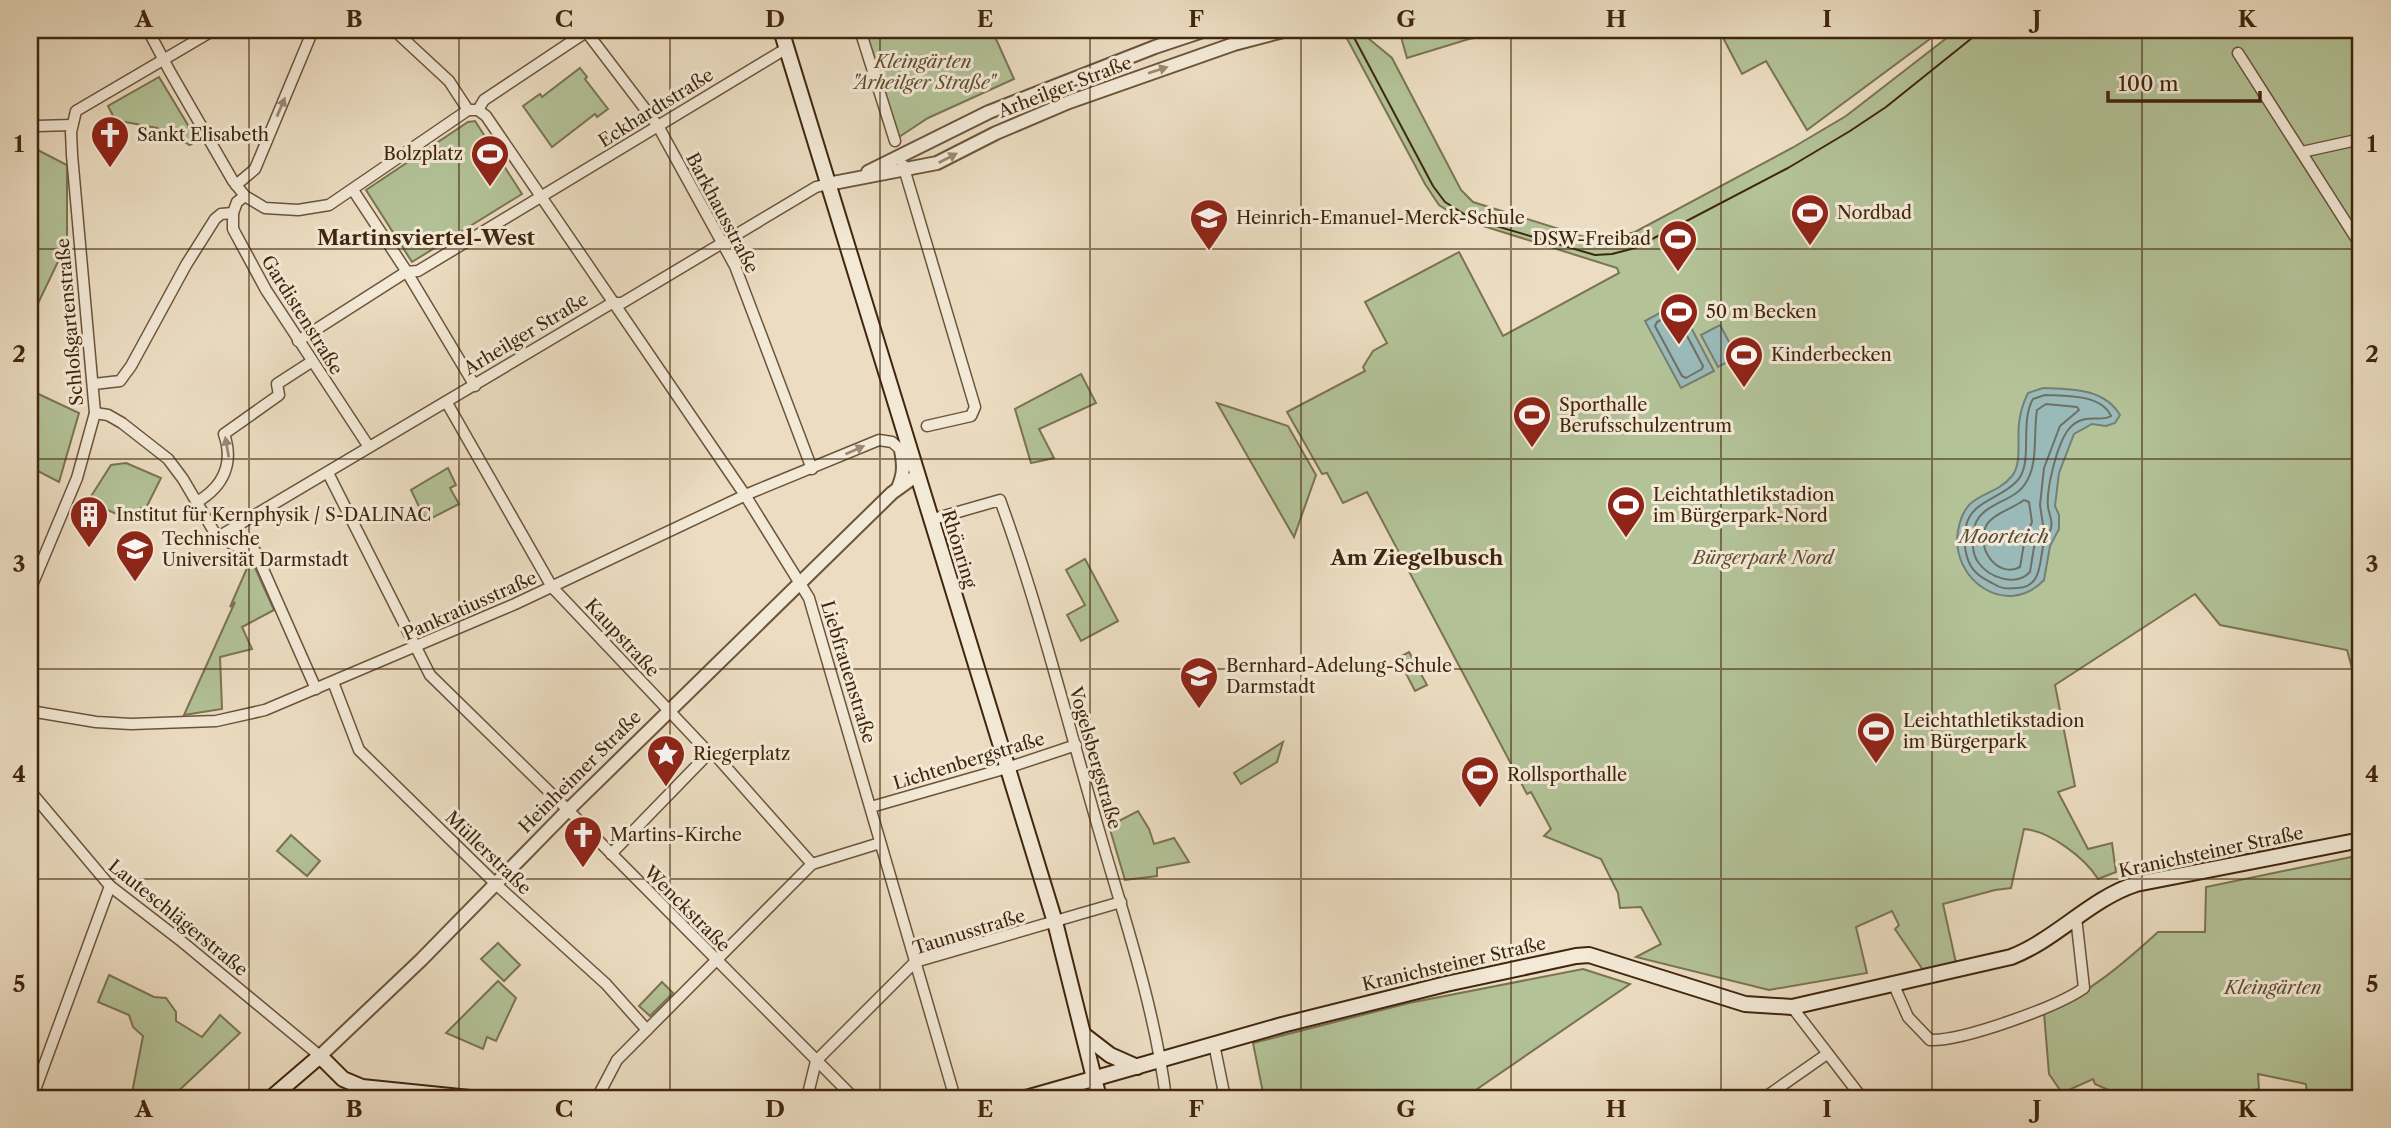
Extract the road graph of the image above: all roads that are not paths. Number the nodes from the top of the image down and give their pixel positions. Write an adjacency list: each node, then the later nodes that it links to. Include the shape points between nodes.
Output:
1 (148, 30): 14 (street)
2 (214, 30): 14 (street)
3 (313, 30): 26 (street, one-way to 3, via 255,169)
4 (394, 30): 15 (street)
5 (587, 30): 15 (street); 18 (street, Barkhausstraße)
6 (781, 30): 12 (main road, Rhönring)
7 (860, 30): 20 (street)
8 (1206, 30): 22 (street, Arheilger Straße, via 989,112)
9 (1287, 30): 23 (street, Arheilger Straße, one-way to 9, via 937,163 996,133 1126,81)
10 (1329, 30): 11 (street)
11 (1345, 30)
12 (787, 48): 18 (street, Eckhardtstraße); 25 (main road, Rhönring)
13 (2238, 53): 21 (street)
14 (163, 60): 17 (street, via 82,105); 26 (street)
15 (473, 110): 27 (street); 29 (street, Liebfrauenstraße, via 486,116)
16 (30, 119): 17 (street, via 37,126)
17 (72, 125): 38 (street, Schloßgartenstraße, via 77,232)
18 (658, 126): 29 (street, Eckhardtstraße); 31 (street, Barkhausstraße)
19 (2361, 139): 21 (street)
20 (895, 141)
21 (2302, 152): 32 (street)
22 (900, 156): 23 (street); 24 (street, Arheilger Straße)
23 (905, 170): 24 (street, Arheilger Straße); 42 (street, via 975,407 971,415)
24 (858, 177): 25 (street, Arheilger Straße)
25 (828, 184): 31 (street, Arheilger Straße); 37 (main road, Rhönring)
26 (236, 185): 28 (street)
27 (353, 190): 28 (street, via 329,205 298,210 265,208); 33 (street)
28 (245, 196): 30 (street)
29 (541, 197): 33 (street, Eckhardtstraße, via 418,271); 34 (street, Liebfrauenstraße)
30 (233, 213): 35 (street, Gardistenstraße, via 233,229); 38 (street, via 215,219 120,381)
31 (723, 241): 34 (street, Arheilger Straße, via 622,303); 45 (street, Barkhausstraße)
32 (2361, 246)
33 (406, 272): 35 (street); 39 (street)
34 (612, 303): 39 (street, Arheilger Straße); 49 (street, Liebfrauenstraße)
35 (298, 341): 36 (street, Gardistenstraße)
36 (311, 362): 43 (street, Gardistenstraße); 50 (street, one-way to 36, via 209,495 229,463 224,434 279,395 277,384)
37 (885, 373): 44 (main road, via 881,383); 47 (main road, Rhönring)
38 (94, 384): 41 (street, Schloßgartenstraße)
39 (475, 386): 40 (street, Arheilger Straße)
40 (447, 403): 43 (street, Arheilger Straße); 54 (street, Kaupstraße)
41 (95, 413): 50 (street, via 122,423 168,459); 55 (street, Schloßgartenstraße, via 77,478)
42 (927, 426)
43 (369, 447): 46 (street, Arheilger Straße)
44 (901, 450): 45 (street, Pankratiusstraße, one-way to 44, via 879,440 892,442); 48 (street, via 904,466)
45 (813, 469): 49 (street, Pankratiusstraße)
46 (328, 473): 52 (street, Arheilger Straße); 56 (street, Wenckstraße)
47 (917, 475): 48 (street, Heinheimer Straße); 51 (main road, Rhönring)
48 (898, 488): 53 (street, Heinheimer Straße)
49 (745, 495): 53 (street, Liebfrauenstraße); 54 (street, Pankratiusstraße)
50 (197, 502): 52 (street)
51 (930, 520): 61 (street, Vogelsbergstraße, via 1000,500); 63 (main road, Rhönring)
52 (218, 537): 58 (street, via 255,551)
53 (802, 583): 60 (street, Heinheimer Straße); 65 (street, Liebfrauenstraße)
54 (552, 587): 56 (street, Pankratiusstraße); 60 (street, Kaupstraße)
55 (30, 590)
56 (417, 647): 57 (street, Pankratiusstraße); 66 (street, Wenckstraße, via 430,675)
57 (333, 682): 58 (street, Pankratiusstraße); 71 (street, Müllerstraße, via 359,750)
58 (316, 689): 59 (street, Pankratiusstraße, via 265,710 216,721 131,724)
59 (30, 711)
60 (669, 711): 62 (street, Kaupstraße); 66 (street, Heinheimer Straße)
61 (1076, 746): 63 (street, Lichtenbergstraße); 73 (street, Vogelsbergstraße)
62 (709, 753): 69 (street); 70 (street, Kaupstraße)
63 (1007, 768): 65 (street, Lichtenbergstraße); 75 (main road, Rhönring)
64 (30, 791): 72 (street, Lauteschlägerstraße)
65 (871, 807): 68 (street, Liebfrauenstraße)
66 (572, 815): 69 (street, Wenckstraße); 71 (street, Heinheimer Straße)
67 (2361, 840): 74 (main road, Kranichsteiner Straße, via 2136,884)
68 (880, 843): 70 (street); 77 (street, Liebfrauenstraße)
69 (611, 854): 76 (street, Wenckstraße)
70 (812, 864): 76 (street)
71 (496, 883): 80 (street, Müllerstraße, via 606,984); 84 (street, Heinheimer Straße)
72 (110, 886): 84 (street, Lauteschlägerstraße); 90 (street)
73 (1121, 902): 75 (street, Taunusstraße); 85 (street, Vogelsbergstraße)
74 (2076, 917): 78 (main road, Kranichsteiner Straße, via 2011,957); 78 (street, via 2084,988 2048,1007 1961,1036 1930,1040 1908,1017)
75 (1055, 922): 77 (street, Taunusstraße); 81 (main road, Rhönring)
76 (717, 960): 80 (street); 86 (street, Wenckstraße)
77 (915, 962): 86 (street, Taunusstraße); 96 (street, Liebfrauenstraße)
78 (1893, 983): 79 (main road, Kranichsteiner Straße)
79 (1792, 1007): 82 (main road, Kranichsteiner Straße, via 1745,1004 1589,955 1521,966); 83 (street)
80 (647, 1030): 93 (street, via 617,1060)
81 (1084, 1035): 87 (main road, via 1110,1055); 88 (main road, Rhönring)
82 (1214, 1044): 85 (main road, Kranichsteiner Straße); 100 (street)
83 (1827, 1054): 101 (street); 102 (street)
84 (320, 1056): 89 (main road); 91 (main road, Heinheimer Straße)
85 (1162, 1059): 87 (main road, Kranichsteiner Straße); 99 (street, Vogelsbergstraße)
86 (816, 1061): 94 (street); 95 (street, Wenckstraße)
87 (1137, 1067): 88 (main road, Kranichsteiner Straße)
88 (1096, 1080): 97 (main road, Kranichsteiner Straße); 98 (main road, Rhönring)
89 (358, 1093): 92 (main road)
90 (32, 1098)
91 (271, 1098)
92 (470, 1098)
93 (597, 1098)
94 (807, 1098)
95 (854, 1098)
96 (955, 1098)
97 (1026, 1098)
98 (1099, 1098)
99 (1166, 1098)
100 (1225, 1098)
101 (1764, 1098)
102 (1862, 1098)

